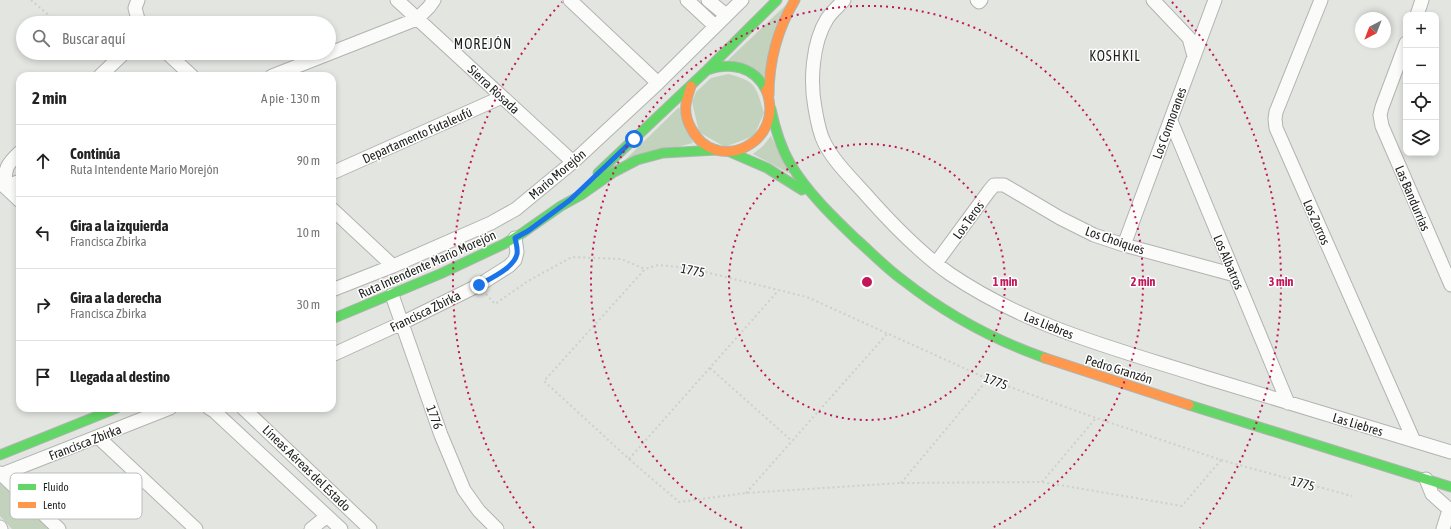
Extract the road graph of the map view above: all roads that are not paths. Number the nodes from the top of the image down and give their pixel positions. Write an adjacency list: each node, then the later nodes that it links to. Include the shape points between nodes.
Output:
1 (138, 0): 17 (street, via 135,8)
2 (397, 0): 18 (street, Sierra Rosada)
3 (434, 0): 18 (street, via 430,8)
4 (570, 0): 30 (street)
5 (687, 0): 19 (street)
6 (708, 0): 16 (street)
7 (742, 0): 16 (street, Mario Morejón)
8 (777, 0): 26 (main road)
9 (795, 0): 32 (main road, via 780,30 771,59)
10 (844, 0): 50 (street, Las Liebres, via 826,20 817,43 812,72 812,94 824,143 879,210)
11 (1153, 0): 22 (street, via 1189,38)
12 (1215, 0): 22 (street, Los Cormoranes)
13 (1321, 0): 65 (street, Los Zorros, via 1276,112 1276,128)
14 (1422, 0): 15 (street)
15 (1417, 12)
16 (726, 15): 19 (street, Mario Morejón)
17 (137, 16)
18 (417, 19): 21 (street); 33 (street, Sierra Rosada)
19 (715, 26): 30 (street, Mario Morejón)
20 (1404, 48): 53 (street, Las Bandurrias, via 1382,107 1382,126)
21 (336, 51)
22 (1194, 56): 35 (street, Los Cormoranes)
23 (117, 60): 27 (street)
24 (175, 60): 28 (street)
25 (313, 60): 29 (street)
26 (707, 70): 31 (main road); 32 (main road, via 728,65 744,68 758,77)
27 (104, 72)
28 (188, 72)
29 (282, 72)
30 (658, 83): 39 (street, Mario Morejón)
31 (691, 86): 36 (main road, via 684,105 692,134 708,147); 45 (main road, Ruta Intendente Mario Morejón)
32 (769, 95): 34 (main road)
33 (502, 97): 39 (street, Sierra Rosada); 40 (street, Departamento Futaleufú)
34 (771, 110): 37 (main road, via 766,129 759,138 741,150); 46 (main road, Pedro Granzón, via 775,130 788,161 799,180)
35 (1170, 121): 49 (street, Los Cormoranes); 52 (street, Los Albatros)
36 (717, 150): 37 (main road); 45 (main road, Ruta Intendente Mario Morejón, via 677,151 640,159)
37 (730, 152): 46 (main road, Pedro Granzón, via 782,176)
38 (16, 156): 43 (street, via 5,171)
39 (573, 162): 51 (street, Mario Morejón, via 516,208 490,223)
40 (336, 171)
41 (16, 183): 43 (street)
42 (1004, 185): 49 (street, Los Choiques, via 1094,235); 50 (street, Los Teros, via 994,185)
43 (5, 187): 44 (street)
44 (16, 197)
45 (570, 200): 48 (main road, Ruta Intendente Mario Morejón)
46 (819, 202): 71 (main road, Pedro Granzón, via 902,280 959,319 990,336 1057,363)
47 (336, 213): 51 (street)
48 (515, 238): 55 (main road, Ruta Intendente Mario Morejón, via 444,274); 57 (street, Francisca Zbirka, via 517,252 510,266 479,285)
49 (1124, 245): 52 (street, Los Choiques)
50 (936, 263): 59 (street, Las Liebres, via 992,299 1061,331)
51 (392, 266): 54 (street, Mario Morejón)
52 (1235, 275): 59 (street, Los Albatros)
53 (1451, 285)
54 (336, 288)
55 (392, 295): 56 (main road, Ruta Intendente Mario Morejón); 57 (street, 1776)
56 (336, 317)
57 (402, 323): 58 (street, Francisca Zbirka); 82 (street, 1776, via 441,435 464,490 479,511)
58 (336, 353)
59 (1288, 403): 65 (street, Las Liebres)
60 (107, 412): 67 (main road)
61 (160, 412): 64 (street, Francisca Zbirka)
62 (217, 412): 75 (street, Líneas Aéreas del Estado)
63 (247, 412): 81 (street, Líneas Aéreas del Estado)
64 (98, 437): 68 (street); 69 (street, Francisca Zbirka)
65 (1414, 441): 66 (street, Las Liebres)
66 (1451, 452)
67 (0, 455)
68 (136, 473)
69 (0, 474): 72 (street)
70 (142, 478): 78 (street)
71 (1426, 479): 73 (main road, Pedro Granzón); 74 (street, via 1432,494)
72 (10, 483)
73 (1451, 486)
74 (1450, 510): 83 (street)
75 (327, 516): 79 (street); 80 (street, Líneas Aéreas del Estado)
76 (48, 519): 77 (street)
77 (59, 529)
78 (196, 529)
79 (312, 529)
80 (341, 529)
81 (370, 529)
82 (497, 529)
83 (1443, 529)

